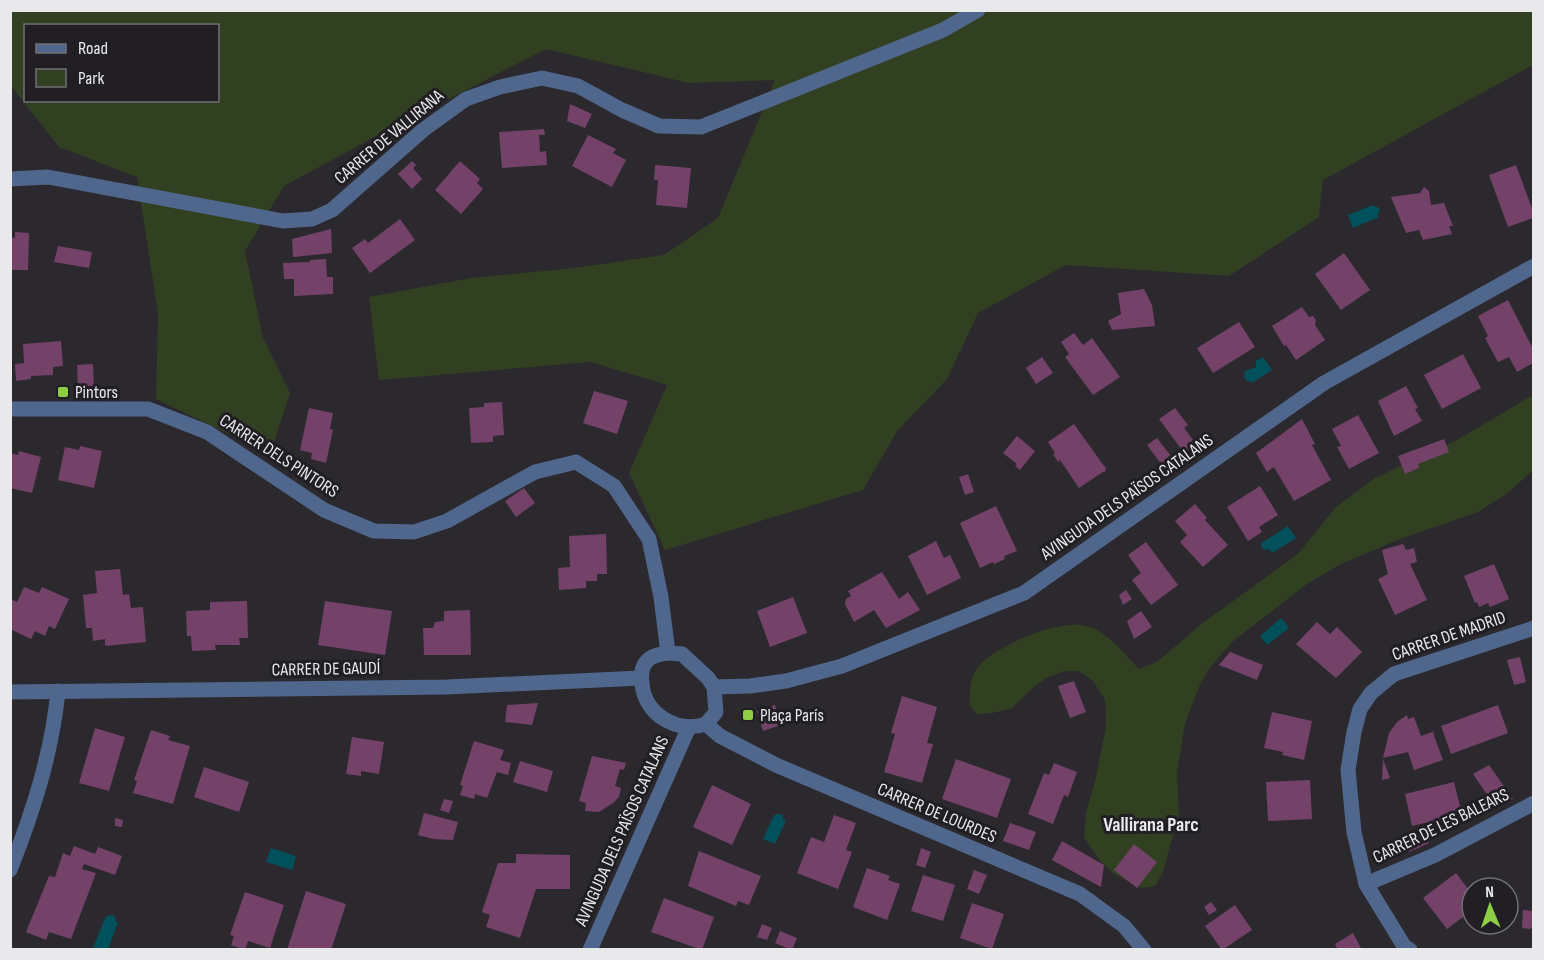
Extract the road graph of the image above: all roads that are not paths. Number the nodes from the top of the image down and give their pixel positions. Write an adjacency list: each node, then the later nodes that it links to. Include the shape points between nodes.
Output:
1 (978, 10): 2 (street, CARRER DE VALLIRANA, via 943,30 701,127 659,126 578,86 542,78 500,87 466,99 423,130 332,210 312,219 283,221 48,177)
2 (10, 179)
3 (1533, 266): 8 (street, AVINGUDA DELS PAÏSOS CATALANS, via 1324,383 1024,593 842,666 786,681)
4 (10, 409): 6 (street, CARRER DELS PINTORS, via 148,409 207,432 324,510 374,531 414,532 436,525 535,472 576,462 614,486 649,539)
5 (1533, 628): 15 (street, CARRER DE MADRID, via 1394,674 1371,693 1360,709 1348,770 1354,832)
6 (668, 653): 7 (street, via 647,661); 8 (street, via 682,654)
7 (641, 678): 9 (street, CARRER DE GAUDÍ, via 447,687); 12 (street, via 647,704 667,722)
8 (714, 687): 11 (street, via 716,712)
9 (58, 691): 10 (street, CARRER DE GAUDÍ); 14 (street, via 54,728 34,805)
10 (10, 692)
11 (706, 724): 12 (street); 17 (street, CARRER DE LOURDES, via 720,736 776,765 1080,894 1124,926)
12 (689, 727): 16 (street, AVINGUDA DELS PAÏSOS CATALANS)
13 (1533, 803): 15 (street, CARRER DE LES BALEARS, via 1435,855)
14 (10, 870)
15 (1366, 884): 18 (street, CARRER DE MADRID)
16 (590, 950)
17 (1144, 950)
18 (1410, 950)

